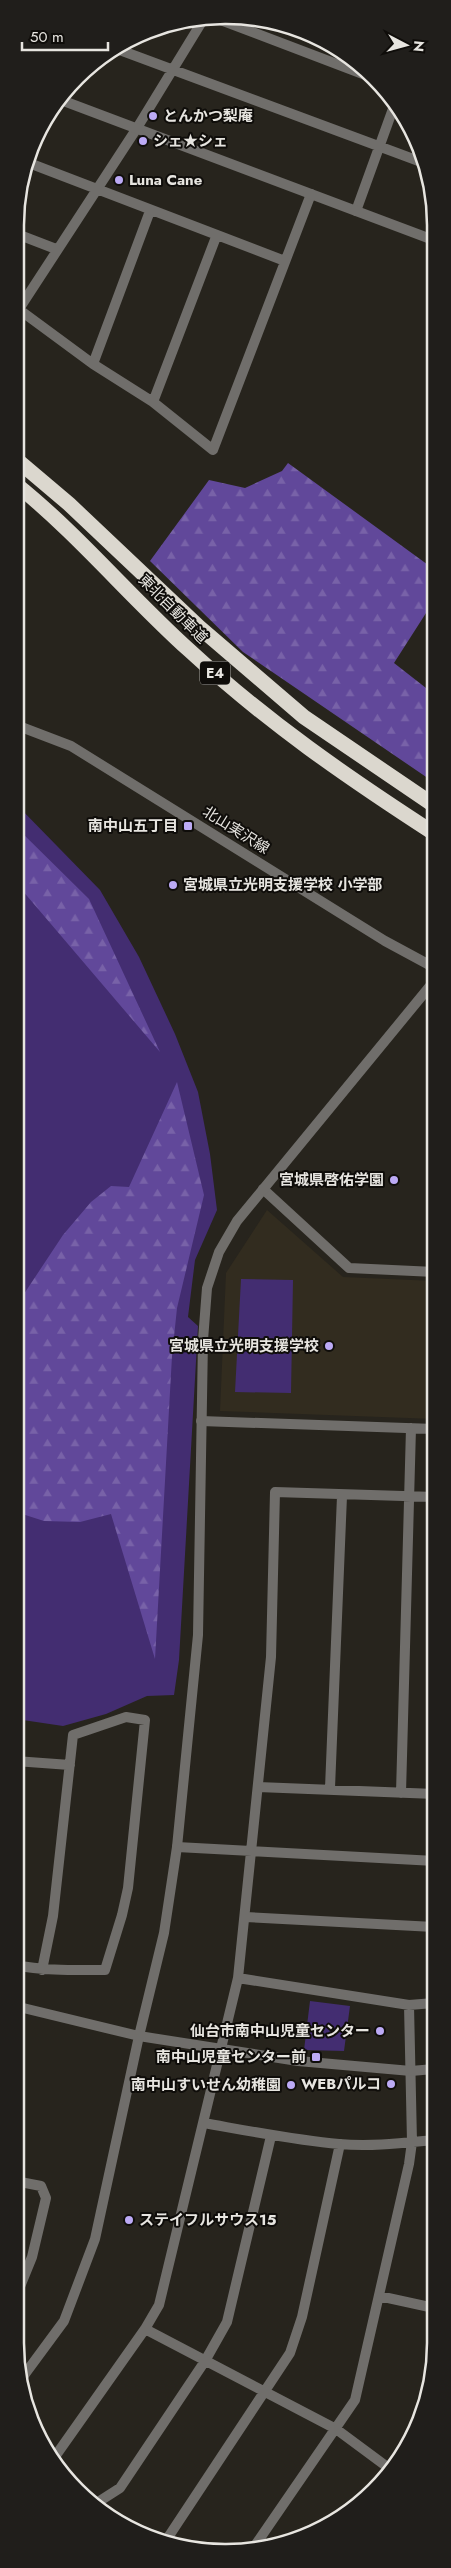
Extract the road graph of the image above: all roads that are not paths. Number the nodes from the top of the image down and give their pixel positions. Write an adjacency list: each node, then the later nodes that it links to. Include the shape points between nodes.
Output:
1 (231, 24): 5 (street)
2 (200, 25): 4 (street)
3 (124, 52): 4 (street)
4 (171, 70): 8 (street); 9 (street)
5 (356, 71)
6 (66, 102): 8 (street)
7 (392, 112): 9 (street)
8 (137, 128): 12 (street); 13 (street)
9 (379, 147): 10 (street); 15 (street)
10 (417, 160)
11 (33, 166): 12 (street)
12 (97, 189): 14 (street); 19 (street)
13 (310, 194): 15 (street); 20 (street)
14 (150, 211): 17 (street); 23 (street)
15 (356, 211): 18 (street)
16 (24, 237): 19 (street)
17 (216, 237): 20 (street); 24 (street)
18 (427, 238)
19 (56, 249): 21 (street)
20 (284, 261): 24 (street, via 212,450)
21 (24, 299)
22 (24, 312): 23 (street)
23 (93, 364): 24 (street)
24 (154, 402)
25 (24, 467): 28 (highway, 東北自動車道 / E4, via 199,627 297,711)
26 (24, 492): 29 (highway, 東北自動車道 / E4, via 226,684 328,764)
27 (24, 728): 30 (street, 北山実沢線, via 71,746 385,941)
28 (427, 800)
29 (427, 829)
30 (427, 964)
31 (427, 990): 32 (street)
32 (263, 1189): 33 (street, via 349,1268); 34 (street, via 237,1221 207,1288)
33 (427, 1272)
34 (201, 1421): 35 (street); 46 (street, via 198,1635)
35 (411, 1428): 36 (street); 38 (street)
36 (427, 1429)
37 (342, 1496): 38 (street); 42 (street, via 274,1492 271,1657); 43 (street)
38 (410, 1496): 39 (street); 44 (street)
39 (427, 1497)
40 (24, 1762): 41 (street)
41 (70, 1765): 52 (street, via 53,1916); 52 (street, via 73,1735 126,1717 145,1720 128,1888 105,1970)
42 (258, 1787): 43 (street); 47 (street)
43 (330, 1788): 44 (street)
44 (401, 1793): 45 (street)
45 (427, 1794)
46 (177, 1847): 47 (street); 57 (street, via 164,1933)
47 (251, 1852): 48 (street); 49 (street)
48 (427, 1861)
49 (245, 1917): 50 (street); 53 (street)
50 (427, 1927)
51 (24, 1967): 52 (street)
52 (42, 1970)
53 (238, 1978): 55 (street); 58 (street)
54 (427, 2004): 55 (street)
55 (409, 2005): 60 (street)
56 (24, 2008): 57 (street)
57 (139, 2036): 58 (street); 72 (street, via 95,2239 64,2321)
58 (222, 2049): 60 (street, via 298,2062); 61 (street)
59 (427, 2070): 60 (street)
60 (411, 2071): 64 (street)
61 (204, 2123): 62 (street); 70 (street, via 159,2305)
62 (271, 2136): 65 (street); 71 (street, via 227,2322)
63 (427, 2141): 64 (street)
64 (412, 2142): 65 (street); 68 (street)
65 (340, 2144): 73 (street, via 302,2316 290,2353)
66 (24, 2183): 67 (street, via 41,2186 46,2198)
67 (24, 2276)
68 (380, 2296): 69 (street); 74 (street, via 355,2400)
69 (427, 2306)
70 (145, 2329): 71 (street); 75 (street)
71 (205, 2361): 73 (street); 77 (street, via 120,2488)
72 (26, 2373)
73 (266, 2393): 74 (street); 78 (street)
74 (336, 2429): 76 (street); 79 (street)
75 (57, 2454)
76 (385, 2466)
77 (100, 2501)
78 (169, 2536)
79 (258, 2542)

